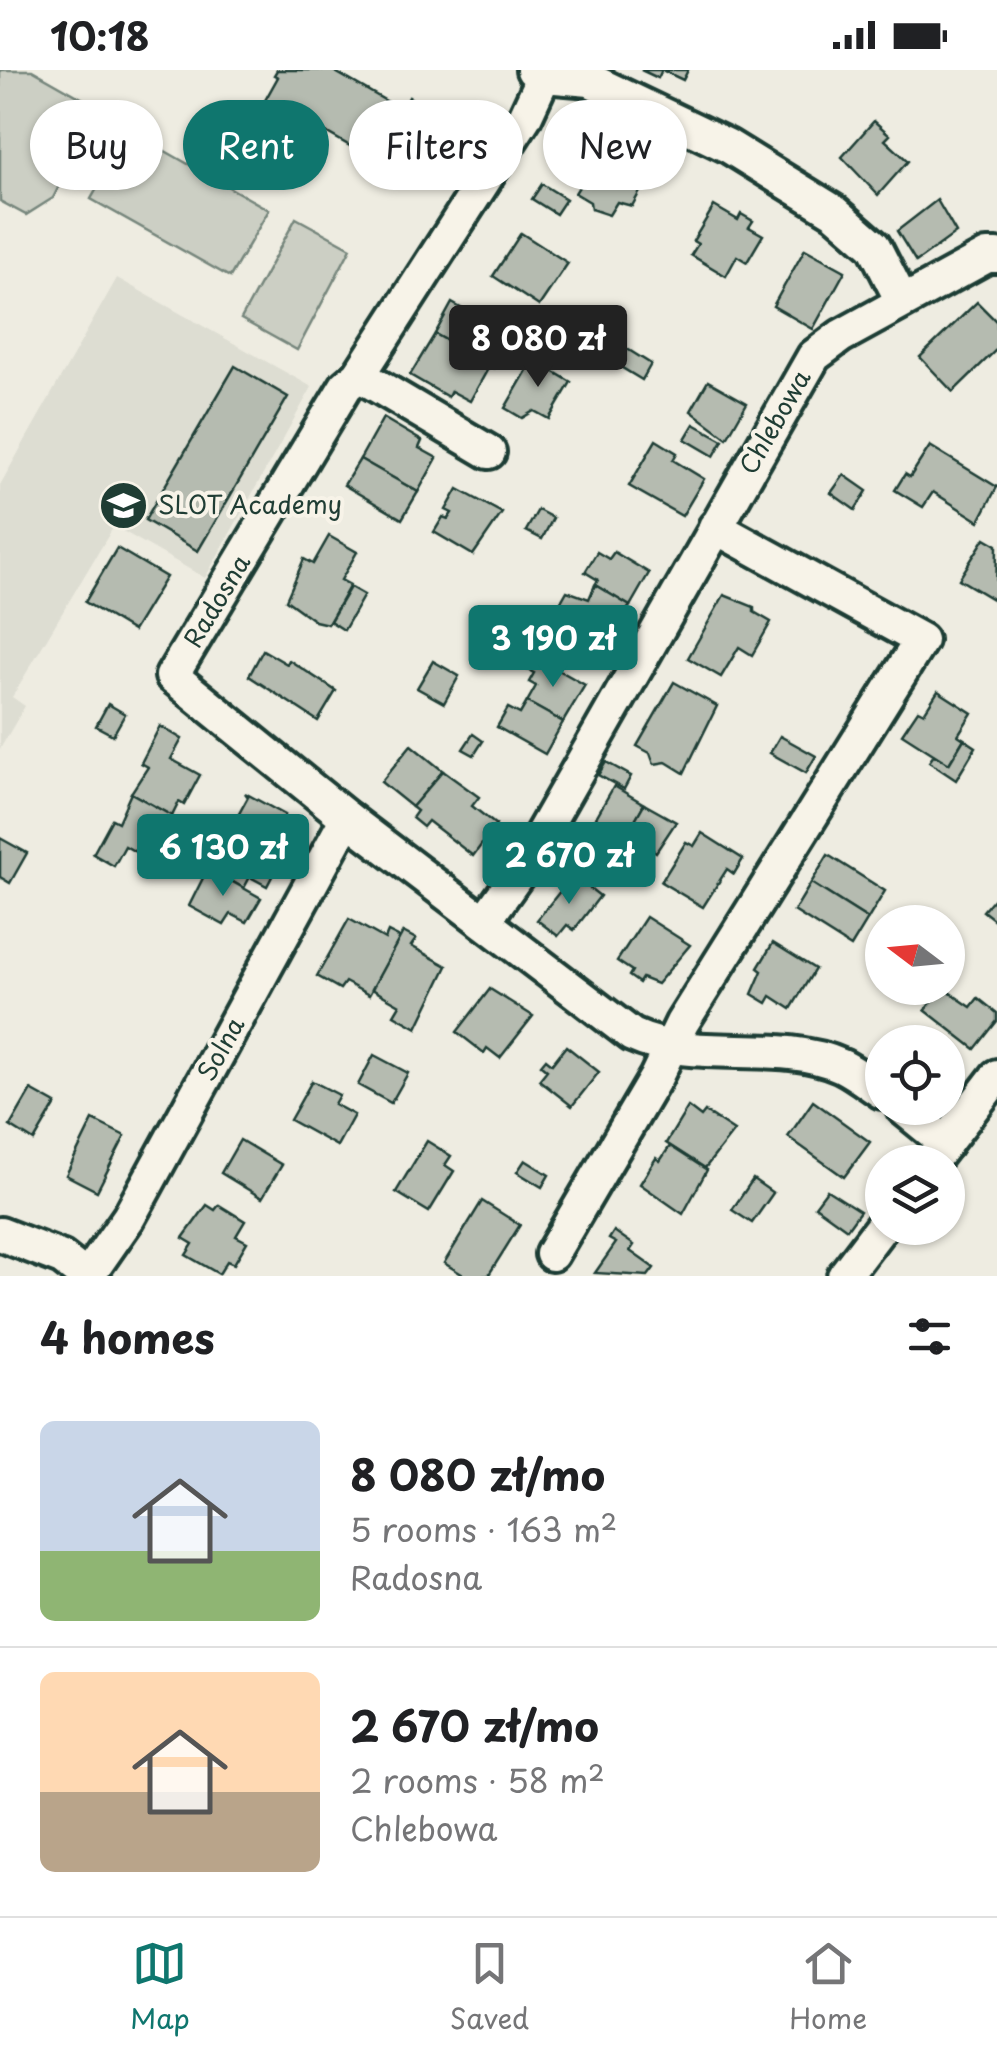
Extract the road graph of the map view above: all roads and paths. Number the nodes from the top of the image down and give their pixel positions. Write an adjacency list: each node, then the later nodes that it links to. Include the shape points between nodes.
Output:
1 (539, 73): 3 (street, via 590,80 728,146 857,228 874,246); 4 (street, Radosna, via 525,116)
2 (997, 256): 3 (street, Chlebowa)
3 (902, 302): 6 (street, Chlebowa, via 814,356)
4 (360, 375): 5 (street); 7 (street, Radosna, via 346,386 172,676)
5 (489, 452)
6 (715, 527): 8 (street, Chlebowa, via 522,870); 9 (street, via 921,640)
7 (347, 818): 8 (street); 18 (street, Solna, via 129,1217)
8 (484, 922): 9 (street, via 632,1036)
9 (670, 1048): 11 (street, via 807,1058 841,1066); 17 (street)
10 (997, 1076): 14 (street)
11 (865, 1081)
12 (916, 1125): 13 (street)
13 (932, 1145)
14 (945, 1145)
15 (0, 1234): 18 (street, via 62,1258)
16 (868, 1245): 19 (street)
17 (552, 1254)
18 (87, 1276)
19 (844, 1276)

